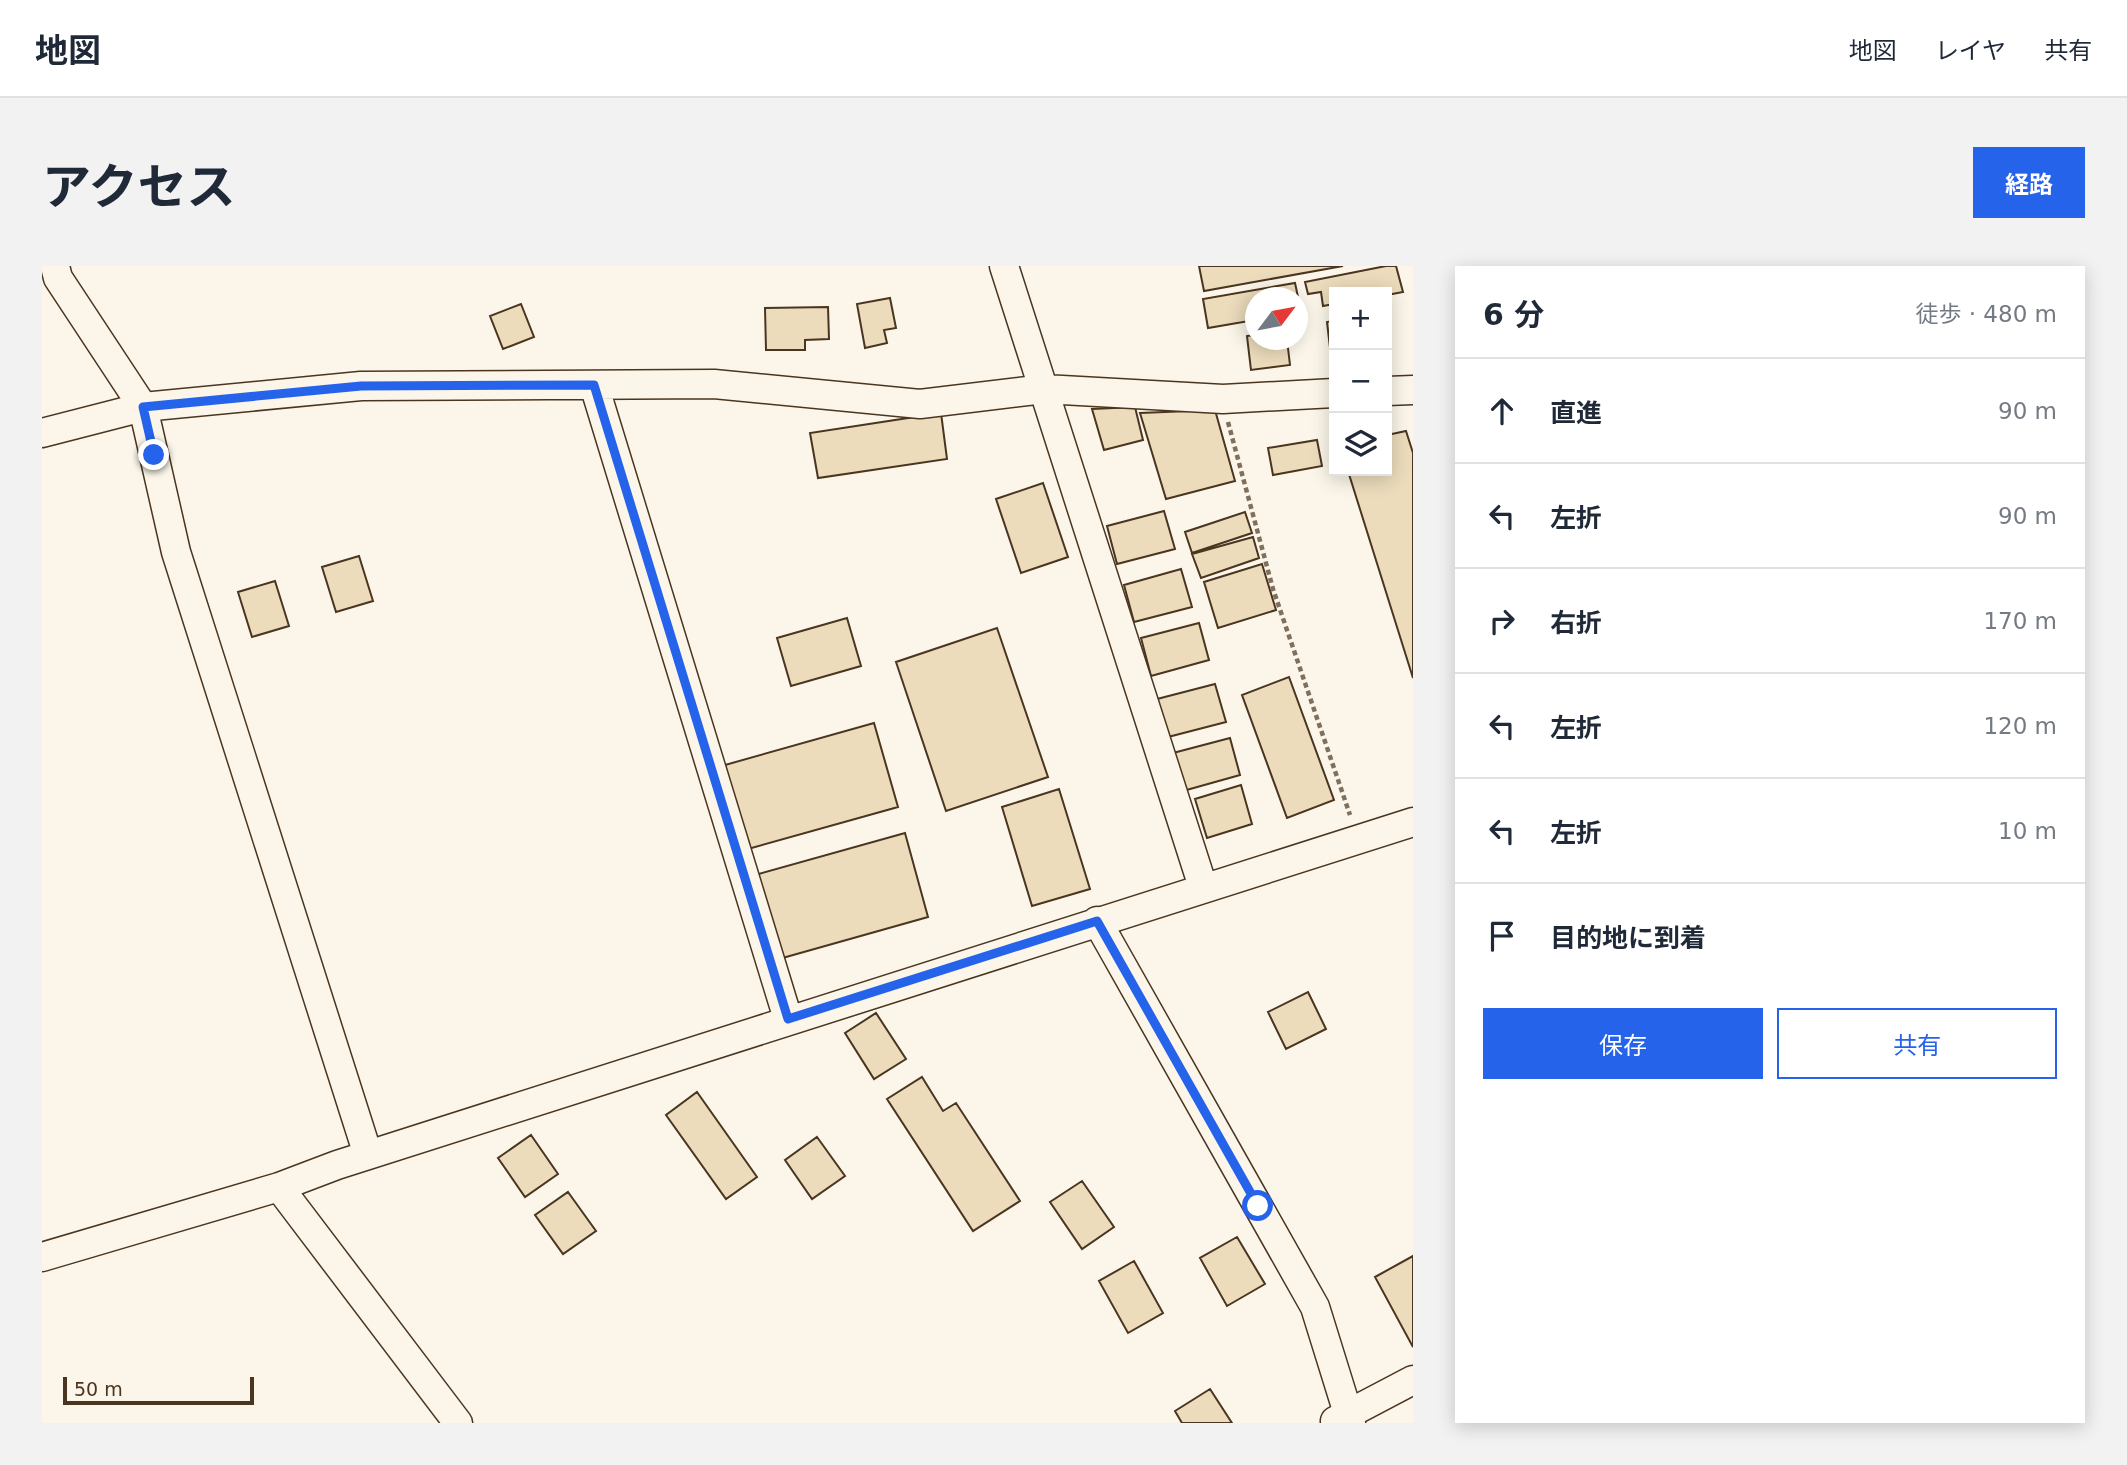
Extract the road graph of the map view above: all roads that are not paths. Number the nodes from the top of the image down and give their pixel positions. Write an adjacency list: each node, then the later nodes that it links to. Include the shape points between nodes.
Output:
1 (55, 266): 8 (street, via 58,278)
2 (1004, 266): 4 (street)
3 (594, 385): 4 (street, via 715,384 920,404); 8 (street, via 361,386); 13 (street)
4 (1044, 389): 7 (street, via 1223,399); 11 (street)
5 (1413, 390): 6 (street)
6 (1392, 391)
7 (1329, 393)
8 (143, 407): 9 (street); 14 (street, via 176,552)
9 (42, 432)
10 (1413, 822): 11 (street)
11 (1203, 887): 12 (street)
12 (1097, 921): 13 (street); 18 (street, via 1315,1307)
13 (788, 1019): 14 (street)
14 (368, 1155): 15 (street)
15 (279, 1187): 16 (street); 19 (street)
16 (42, 1257)
17 (1413, 1380): 18 (street)
18 (1344, 1420)
19 (458, 1423)

